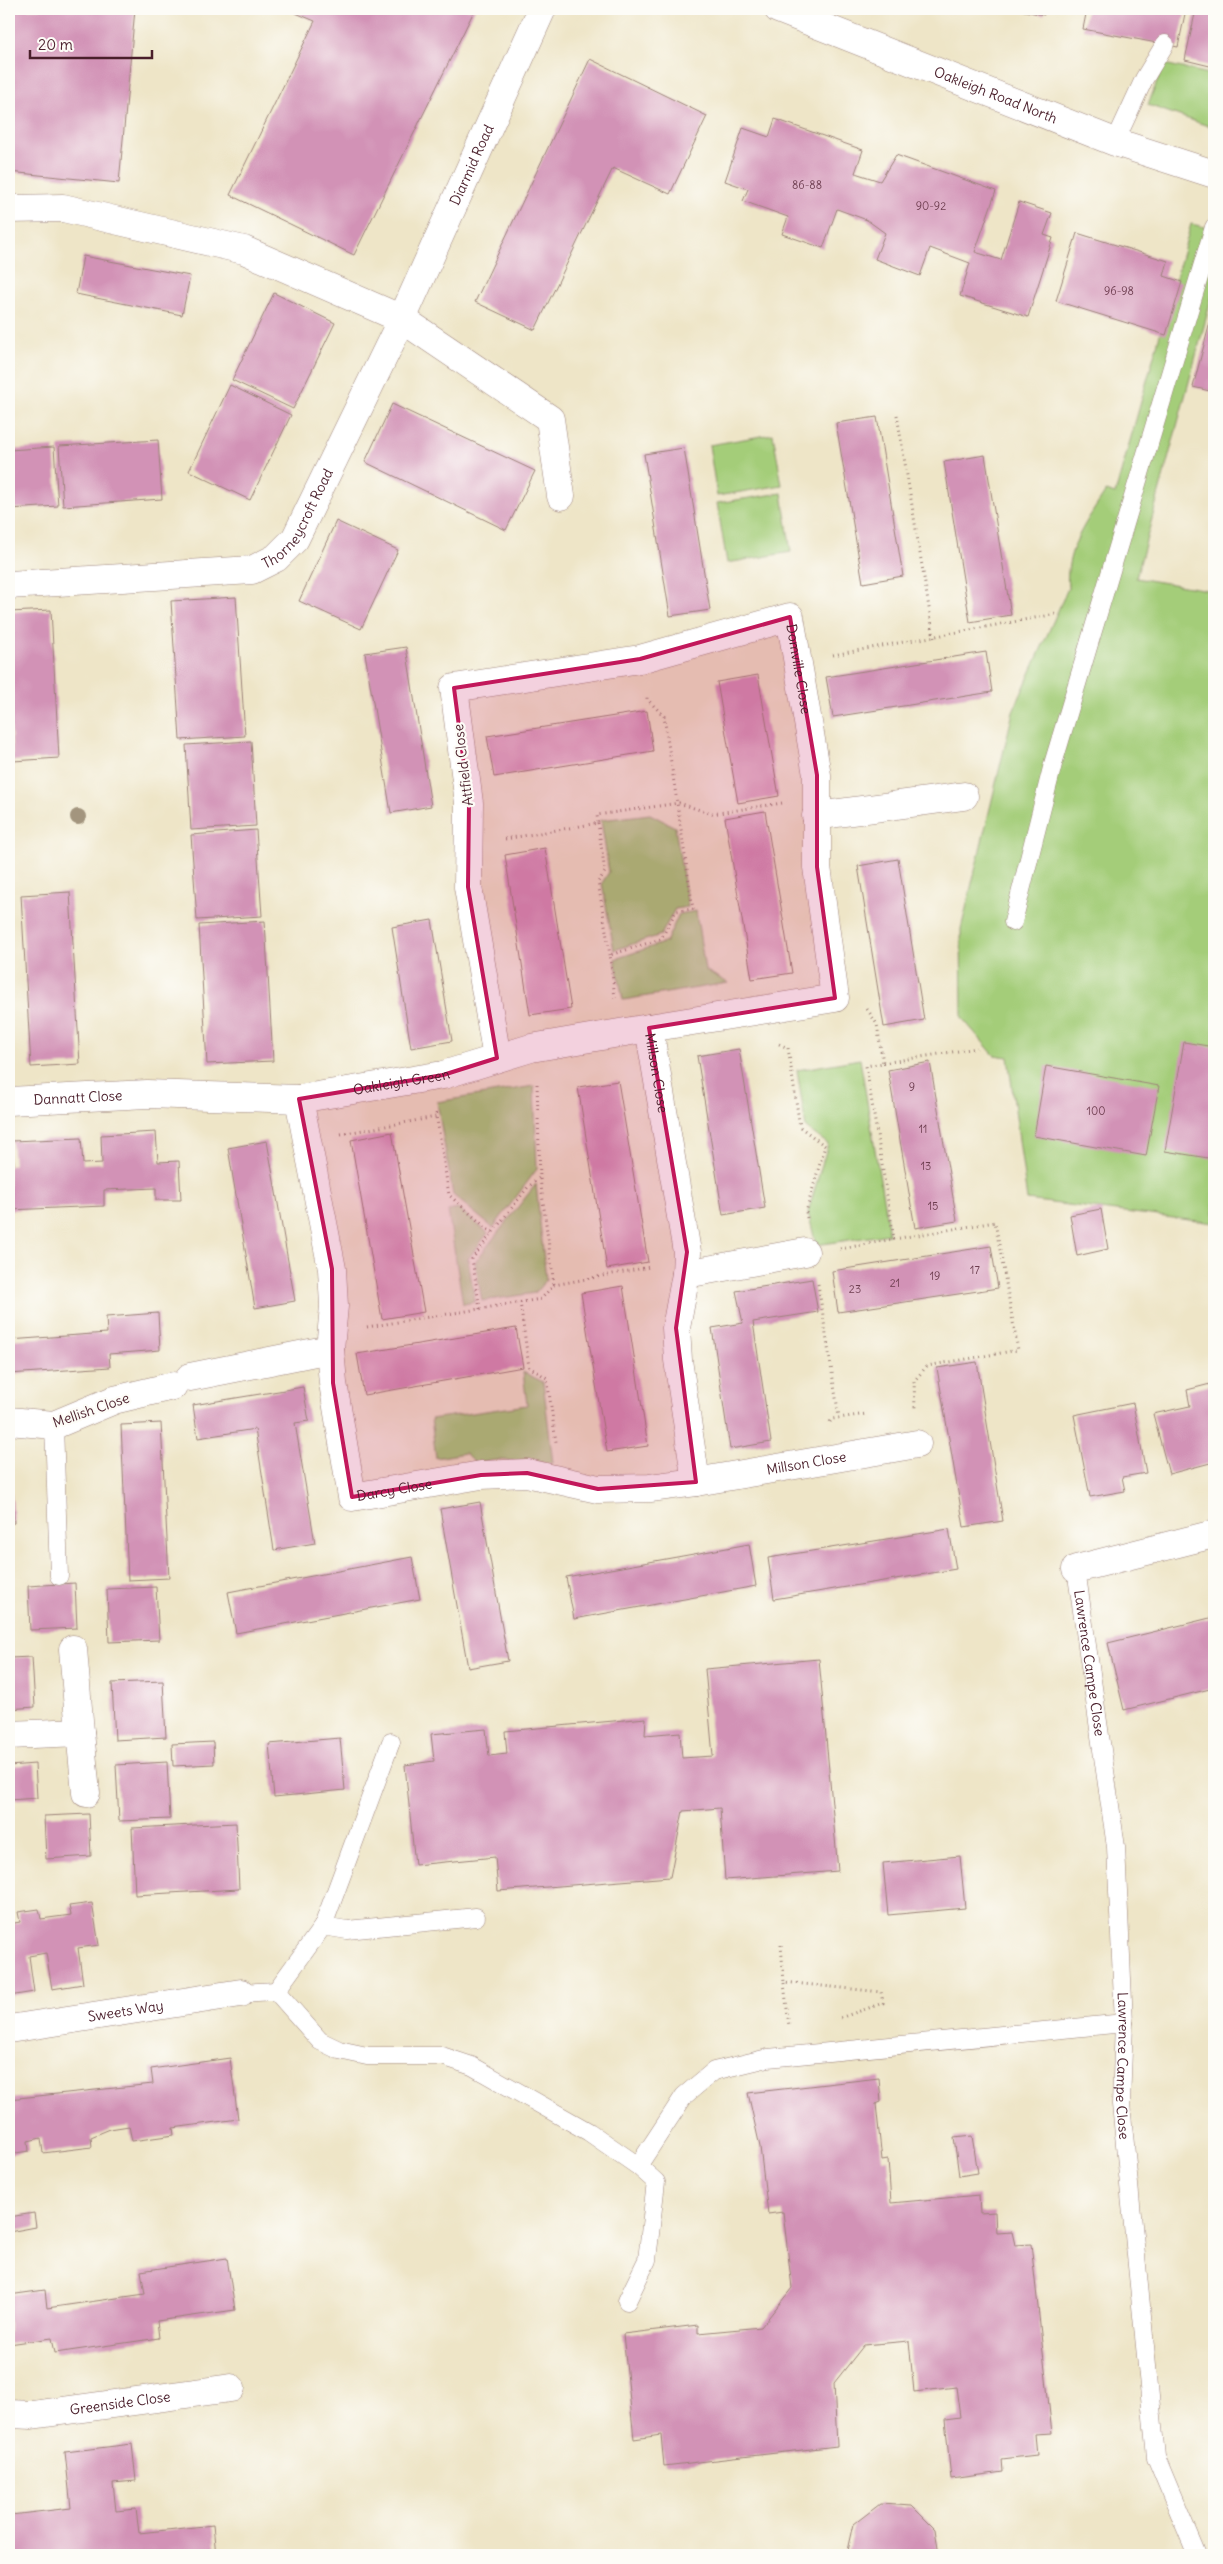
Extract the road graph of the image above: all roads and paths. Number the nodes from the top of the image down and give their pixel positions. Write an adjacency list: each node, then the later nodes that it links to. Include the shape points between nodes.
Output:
1 (542, 9): 8 (street, Diarmid Road)
2 (778, 9): 4 (street, Oakleigh Road North)
3 (1165, 44): 4 (lane, via 1144,79)
4 (1115, 142): 5 (street, Oakleigh Road North)
5 (1214, 174)
6 (9, 210): 8 (street, via 64,208 244,250)
7 (1214, 227): 21 (lane, via 1053,764)
8 (402, 320): 10 (street, via 550,419); 11 (street, Thorneycroft Road, via 295,539 276,558 252,570)
9 (898, 415): 13 (path)
10 (560, 496)
11 (9, 586)
12 (1056, 614): 13 (path)
13 (934, 638): 14 (path)
14 (827, 658)
15 (640, 659): 17 (path, via 647,699 664,716); 18 (street, Domville Close, via 790,617 816,775); 20 (street, Attfield Close, via 454,688 469,803)
16 (964, 796): 18 (street)
17 (678, 803): 18 (path, via 712,814); 19 (path, via 597,815); 22 (path, via 693,909 676,911 662,939)
18 (816, 806): 23 (street, Domville Close, via 816,867)
19 (598, 823): 20 (path); 22 (path, via 605,872 598,882)
20 (467, 846): 28 (street, Attfield Close, via 468,887)
21 (1013, 922)
22 (610, 954): 26 (path)
23 (835, 998): 25 (street, Millson Close)
24 (864, 1004): 29 (path, via 877,1024)
25 (649, 1028): 26 (street, Oakleigh Green); 41 (street, Millson Close)
26 (620, 1033): 28 (street, Oakleigh Green, via 531,1048)
27 (977, 1048): 29 (path)
28 (497, 1058): 32 (street, Oakleigh Green, via 443,1075)
29 (883, 1063): 39 (path, via 866,1066)
30 (537, 1081): 37 (path)
31 (147, 1094): 32 (street, Oakleigh Green); 33 (street, Dannatt Close)
32 (300, 1099): 36 (street, Darcy Close)
33 (9, 1101)
34 (435, 1108): 35 (path)
35 (436, 1117): 36 (path); 38 (path, via 449,1195)
36 (308, 1141): 46 (street, Darcy Close, via 332,1269)
37 (540, 1178): 38 (path, via 528,1187); 43 (path)
38 (492, 1233): 45 (path, via 472,1259)
39 (894, 1238): 40 (path); 47 (path, via 995,1222 1018,1350 927,1366 914,1381 915,1408)
40 (818, 1251): 41 (street)
41 (686, 1267): 43 (path); 56 (street, Millson Close, via 676,1328)
42 (818, 1282): 49 (path)
43 (554, 1285): 44 (path, via 541,1300)
44 (520, 1302): 45 (path); 55 (path, via 529,1367 547,1378)
45 (480, 1309): 46 (path)
46 (331, 1341): 51 (street, Mellish Close, via 114,1400); 54 (street, Darcy Close, via 333,1383 352,1497 481,1475)
47 (905, 1409)
48 (867, 1414): 49 (path)
49 (839, 1417): 52 (path, via 832,1418)
50 (9, 1421): 51 (street, Mellish Close)
51 (54, 1425): 59 (lane)
52 (827, 1426)
53 (917, 1444): 56 (street, Millson Close)
54 (527, 1473): 55 (street, Millson Close)
55 (562, 1481): 56 (street, Millson Close, via 598,1489 650,1488)
56 (696, 1482)
57 (1214, 1534): 58 (street)
58 (1076, 1569): 71 (lane, Lawrence Campe Close, via 1116,1847)
59 (59, 1576)
60 (73, 1649): 61 (street)
61 (80, 1732): 62 (street); 64 (street)
62 (9, 1735)
63 (391, 1742): 66 (lane)
64 (86, 1793)
65 (476, 1917): 66 (lane, via 347,1930)
66 (323, 1926): 69 (lane)
67 (781, 1946): 68 (path)
68 (784, 1982): 73 (path); 74 (path, via 881,1992 883,2003 814,2026)
69 (276, 1991): 70 (lane); 75 (lane, via 320,2041 367,2056 442,2056 472,2066 589,2132)
70 (241, 1993): 72 (street, Sweets Way)
71 (1124, 2023): 74 (lane); 79 (lane, Lawrence Campe Close, via 1121,2104 1156,2457)
72 (9, 2029)
73 (790, 2034)
74 (797, 2056): 75 (lane, via 768,2058 714,2071 684,2096)
75 (638, 2166): 76 (lane, via 656,2182 647,2260)
76 (627, 2301)
77 (231, 2388): 78 (street, Greenside Close, via 32,2415)
78 (9, 2414)
79 (1197, 2555)

